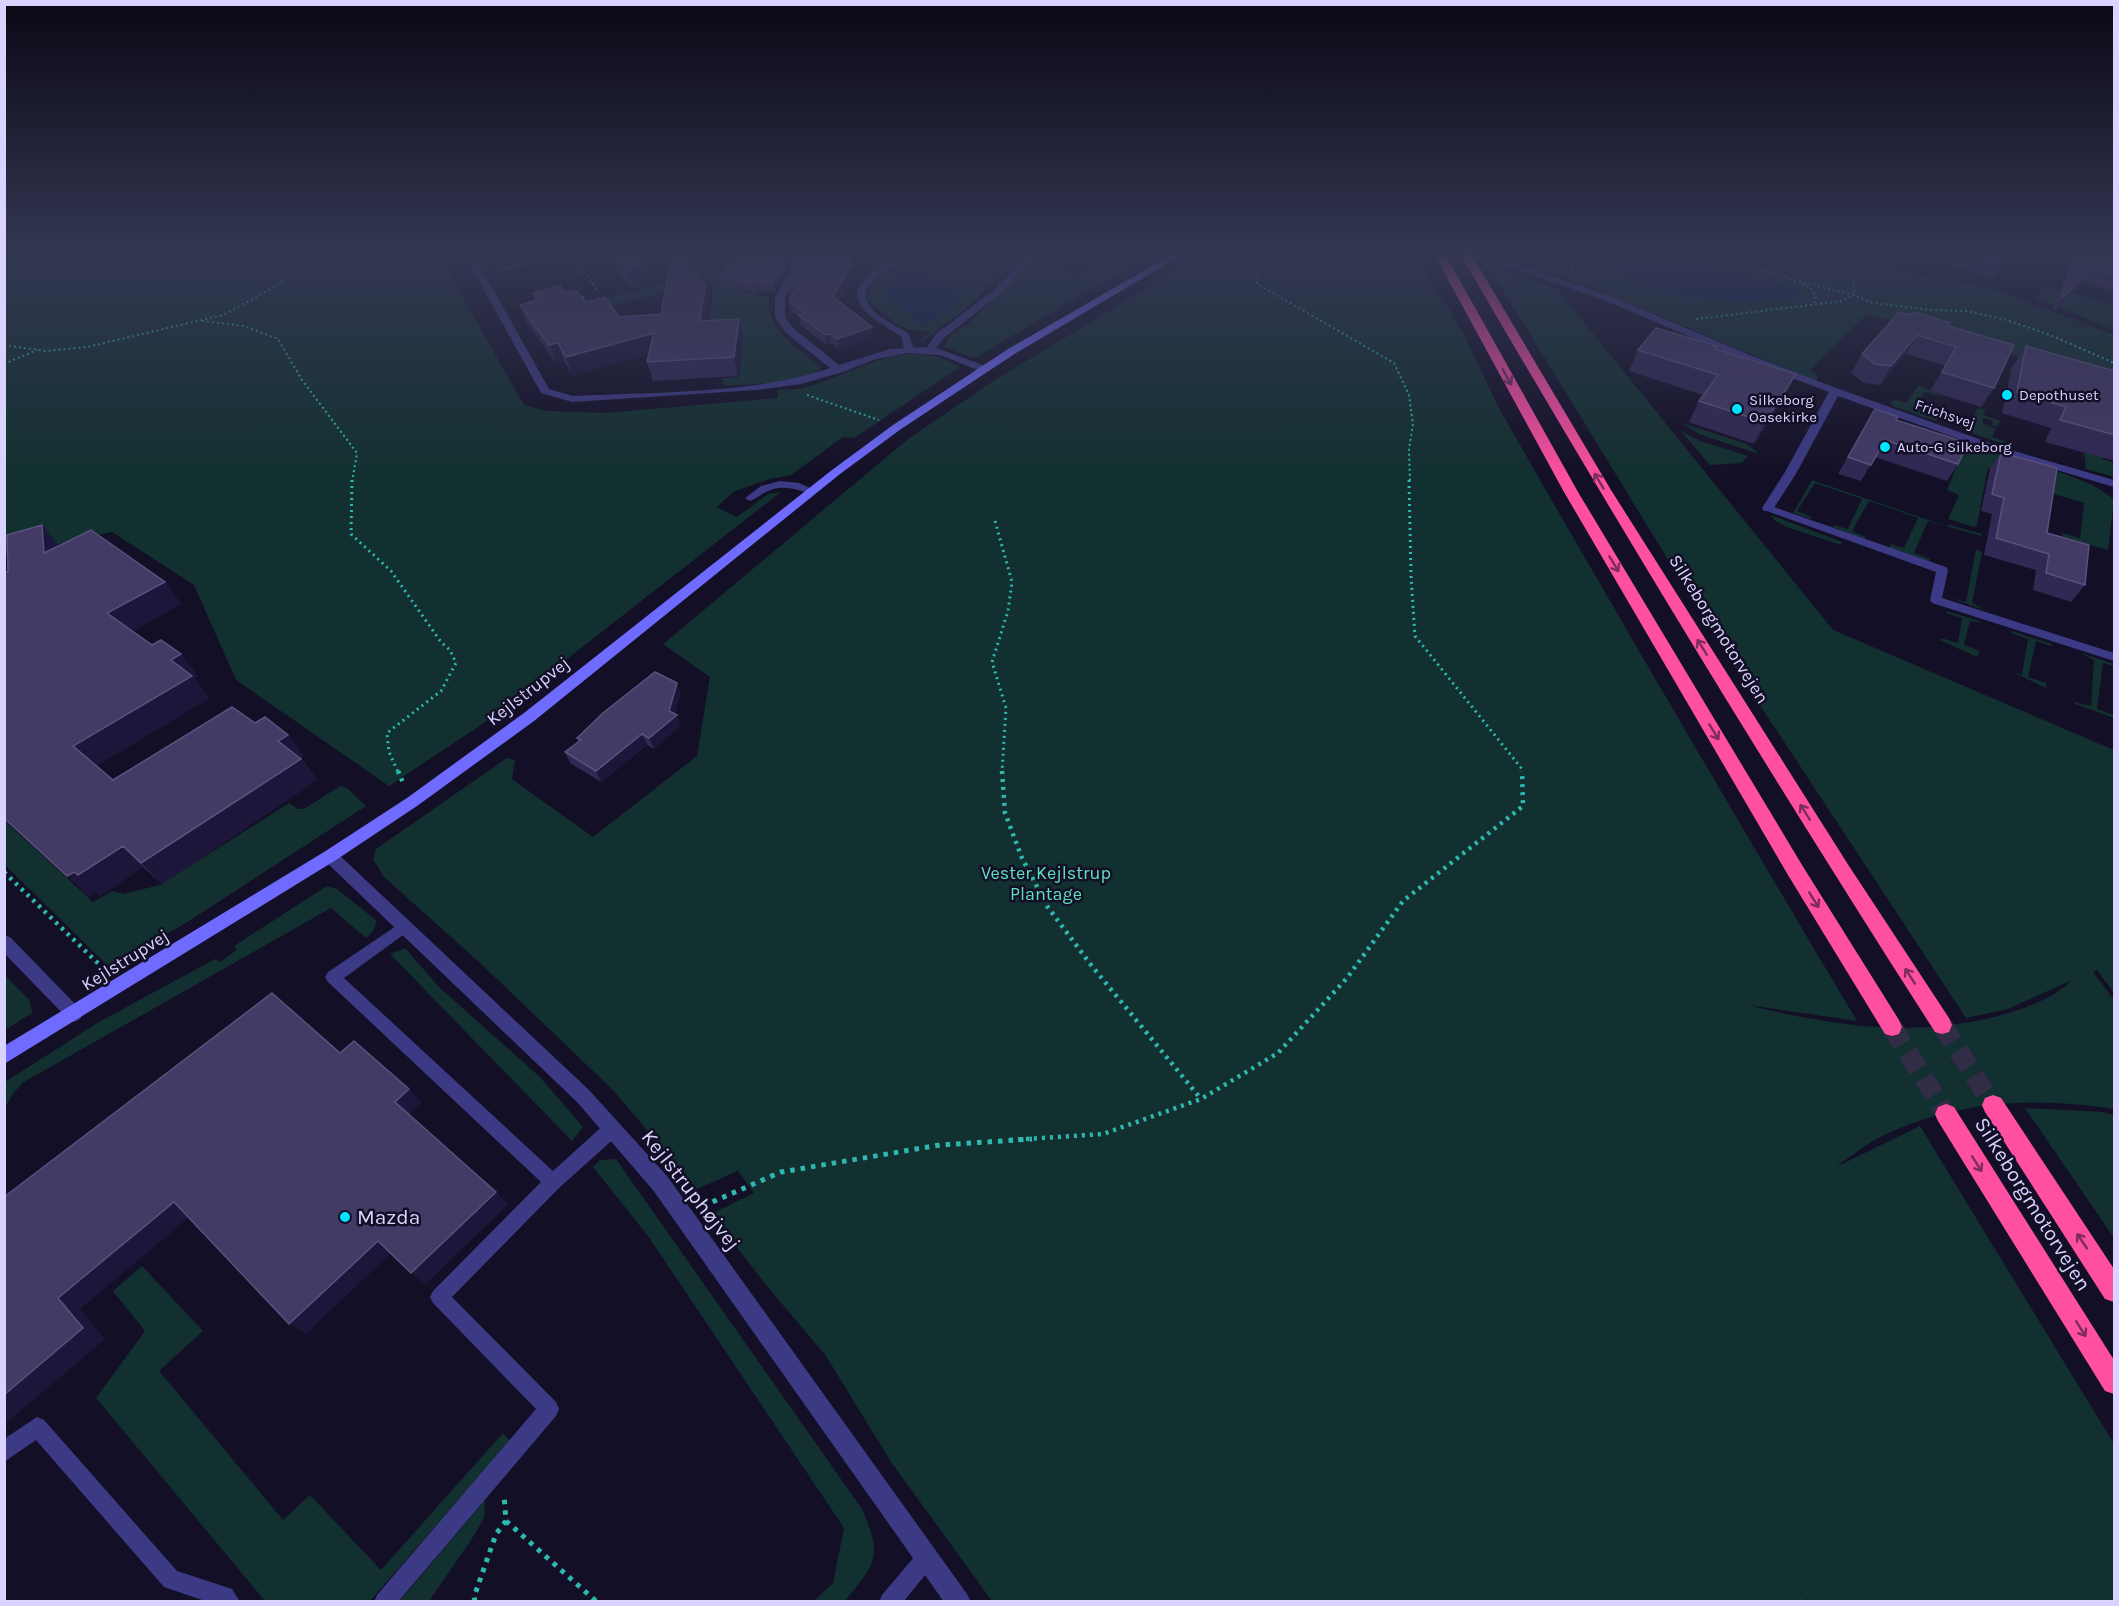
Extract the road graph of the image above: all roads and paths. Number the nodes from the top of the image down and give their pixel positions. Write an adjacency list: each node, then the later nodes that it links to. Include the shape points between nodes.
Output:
1 (176, 327): 15 (path, via 87,347)
2 (247, 327): 30 (path, via 278,339 302,380 357,453 351,489 351,534 391,571 456,663 441,692 387,733 389,752)
3 (509, 327): 21 (street, via 545,391 556,396 572,399 685,394)
4 (787, 327): 20 (street)
5 (892, 327): 14 (lane, via 905,335)
6 (952, 327): 16 (street)
7 (1056, 327): 19 (street, Kejlstrupvej)
8 (1331, 327): 40 (path, via 1394,363 1409,395 1413,424 1409,449 1415,636 1522,770 1523,806 1403,901 1347,978 1278,1053)
9 (1480, 327): 38 (highway, one-way to 38, via 1571,492)
10 (1508, 327): 37 (highway, Silkeborgmotorvejen, one-way to 10, via 1610,500)
11 (1673, 327): 22 (street, Frichsvej)
12 (2027, 327): 17 (path)
13 (4, 345): 15 (path)
14 (909, 349): 16 (street); 20 (street, via 882,353)
15 (38, 350): 18 (path)
16 (930, 350): 19 (street)
17 (2115, 363)
18 (4, 364)
19 (984, 369): 23 (street, Kejlstrupvej)
20 (839, 370): 21 (street)
21 (785, 384): 23 (path)
22 (1834, 392): 24 (street, Frichsvej, via 2000,450); 27 (street)
23 (897, 427): 25 (street, Kejlstrupvej)
24 (2115, 484)
25 (812, 491): 26 (lane, via 786,483); 30 (street, Kejlstrupvej, via 529,717)
26 (750, 498)
27 (1768, 508): 29 (lane, via 1942,570 1936,600)
28 (996, 521): 40 (path, via 1012,582 1008,611 992,662 1006,708 1002,766 1005,813 1022,858 1047,906)
29 (2115, 657)
30 (412, 802): 31 (street, Kejlstrupvej)
31 (330, 856): 33 (street, Kejlstruphøjvej); 35 (street, Kejlstrupvej)
32 (4, 872): 35 (path)
33 (405, 927): 43 (street, Kejlstruphøjvej); 44 (lane, via 333,977)
34 (4, 942): 36 (street, Kejlstrupvej)
35 (121, 985): 36 (street, Kejlstrupvej)
36 (74, 1014): 39 (street, Kejlstrupvej)
37 (1942, 1025)
38 (1892, 1027)
39 (4, 1056)
40 (1201, 1099): 45 (path, via 1103,1134 940,1145 781,1172)
41 (1993, 1105): 46 (highway, Silkeborgmotorvejen, one-way to 41)
42 (1946, 1114): 47 (highway, Silkeborgmotorvejen, one-way to 47)
43 (612, 1128): 44 (lane); 45 (street, Kejlstruphøjvej)
44 (553, 1182): 51 (lane, via 439,1297 549,1409)
45 (683, 1215): 49 (street, Kejlstruphøjvej)
46 (2115, 1290)
47 (2115, 1382)
48 (4, 1452): 50 (lane, via 37,1427 171,1580 225,1596)
49 (927, 1557): 54 (lane); 55 (street, Kejlstruphøjvej)
50 (230, 1602)
51 (384, 1602)
52 (475, 1602): 53 (path, via 496,1534 506,1521)
53 (597, 1602)
54 (889, 1602)
55 (959, 1602)

